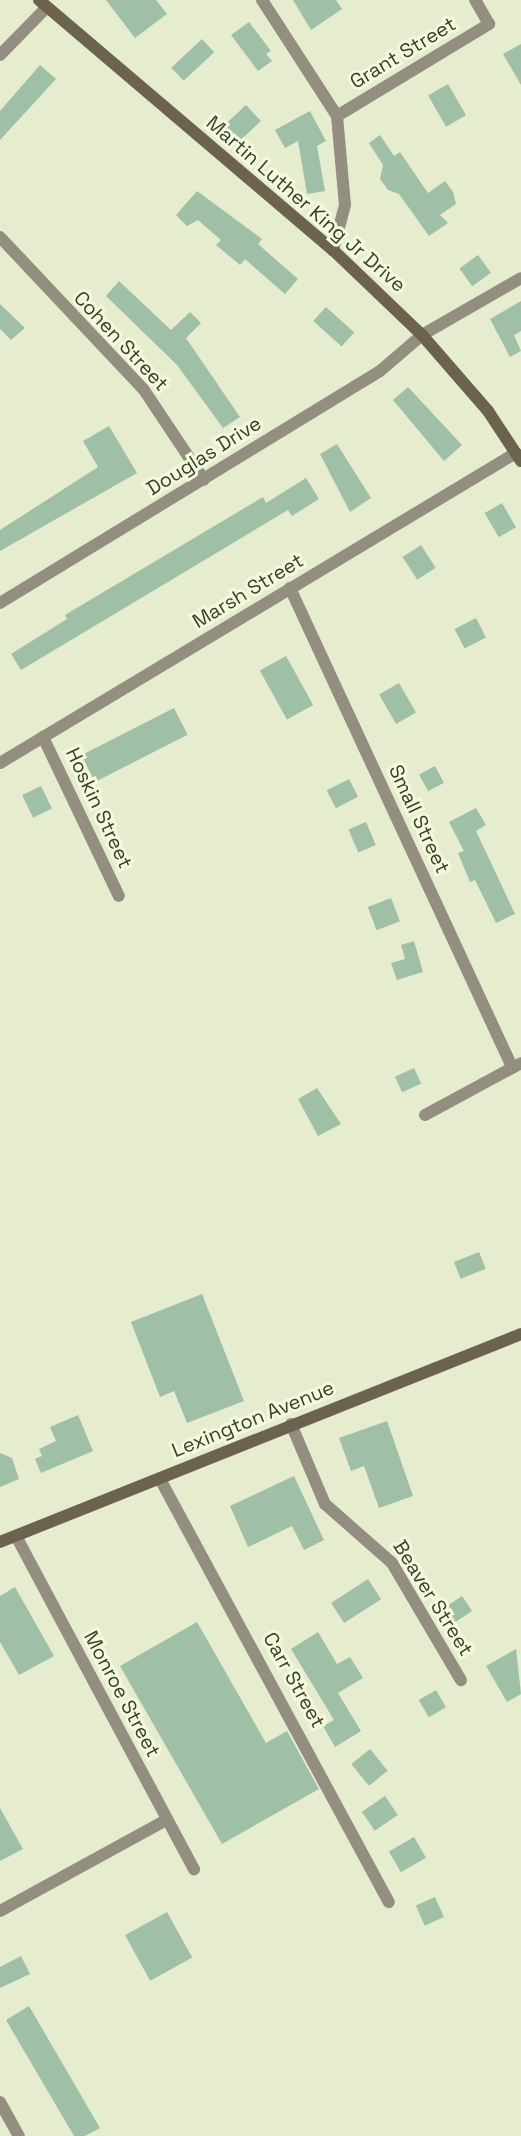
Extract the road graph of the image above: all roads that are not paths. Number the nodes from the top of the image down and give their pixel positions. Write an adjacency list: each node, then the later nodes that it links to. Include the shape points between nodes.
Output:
1 (262, 0): 5 (street)
2 (475, 0): 5 (street, Grant Street, via 489,24)
3 (43, 3): 4 (street); 7 (street, Martin Luther King Jr Drive)
4 (0, 55)
5 (337, 116): 7 (street, via 345,206)
6 (0, 237): 11 (street, Cohen Street, via 144,390)
7 (333, 250): 9 (street, Martin Luther King Jr Drive)
8 (521, 278): 9 (street, Douglas Drive)
9 (422, 335): 10 (street, Martin Luther King Jr Drive, via 488,411); 11 (street, Douglas Drive, via 380,371)
10 (519, 457): 12 (street, Marsh Street)
11 (204, 480): 13 (street, Douglas Drive)
12 (290, 588): 14 (street, Marsh Street); 17 (street, Small Street)
13 (0, 603)
14 (43, 737): 15 (street, Marsh Street); 16 (street, Hoskin Street)
15 (0, 763)
16 (119, 896)
17 (517, 1065): 18 (street)
18 (426, 1115)
19 (521, 1334): 20 (street, Lexington Avenue)
20 (291, 1424): 21 (street, Lexington Avenue); 24 (street, Beaver Street, via 326,1504 392,1563)
21 (160, 1479): 22 (street, Lexington Avenue); 27 (street, Carr Street)
22 (16, 1536): 23 (street, Lexington Avenue); 25 (street, Monroe Street)
23 (0, 1542)
24 (461, 1680)
25 (166, 1820): 26 (street, Monroe Street); 28 (street)
26 (194, 1869)
27 (389, 1902)
28 (0, 1911)
29 (0, 2102): 30 (street)
30 (19, 2136)

